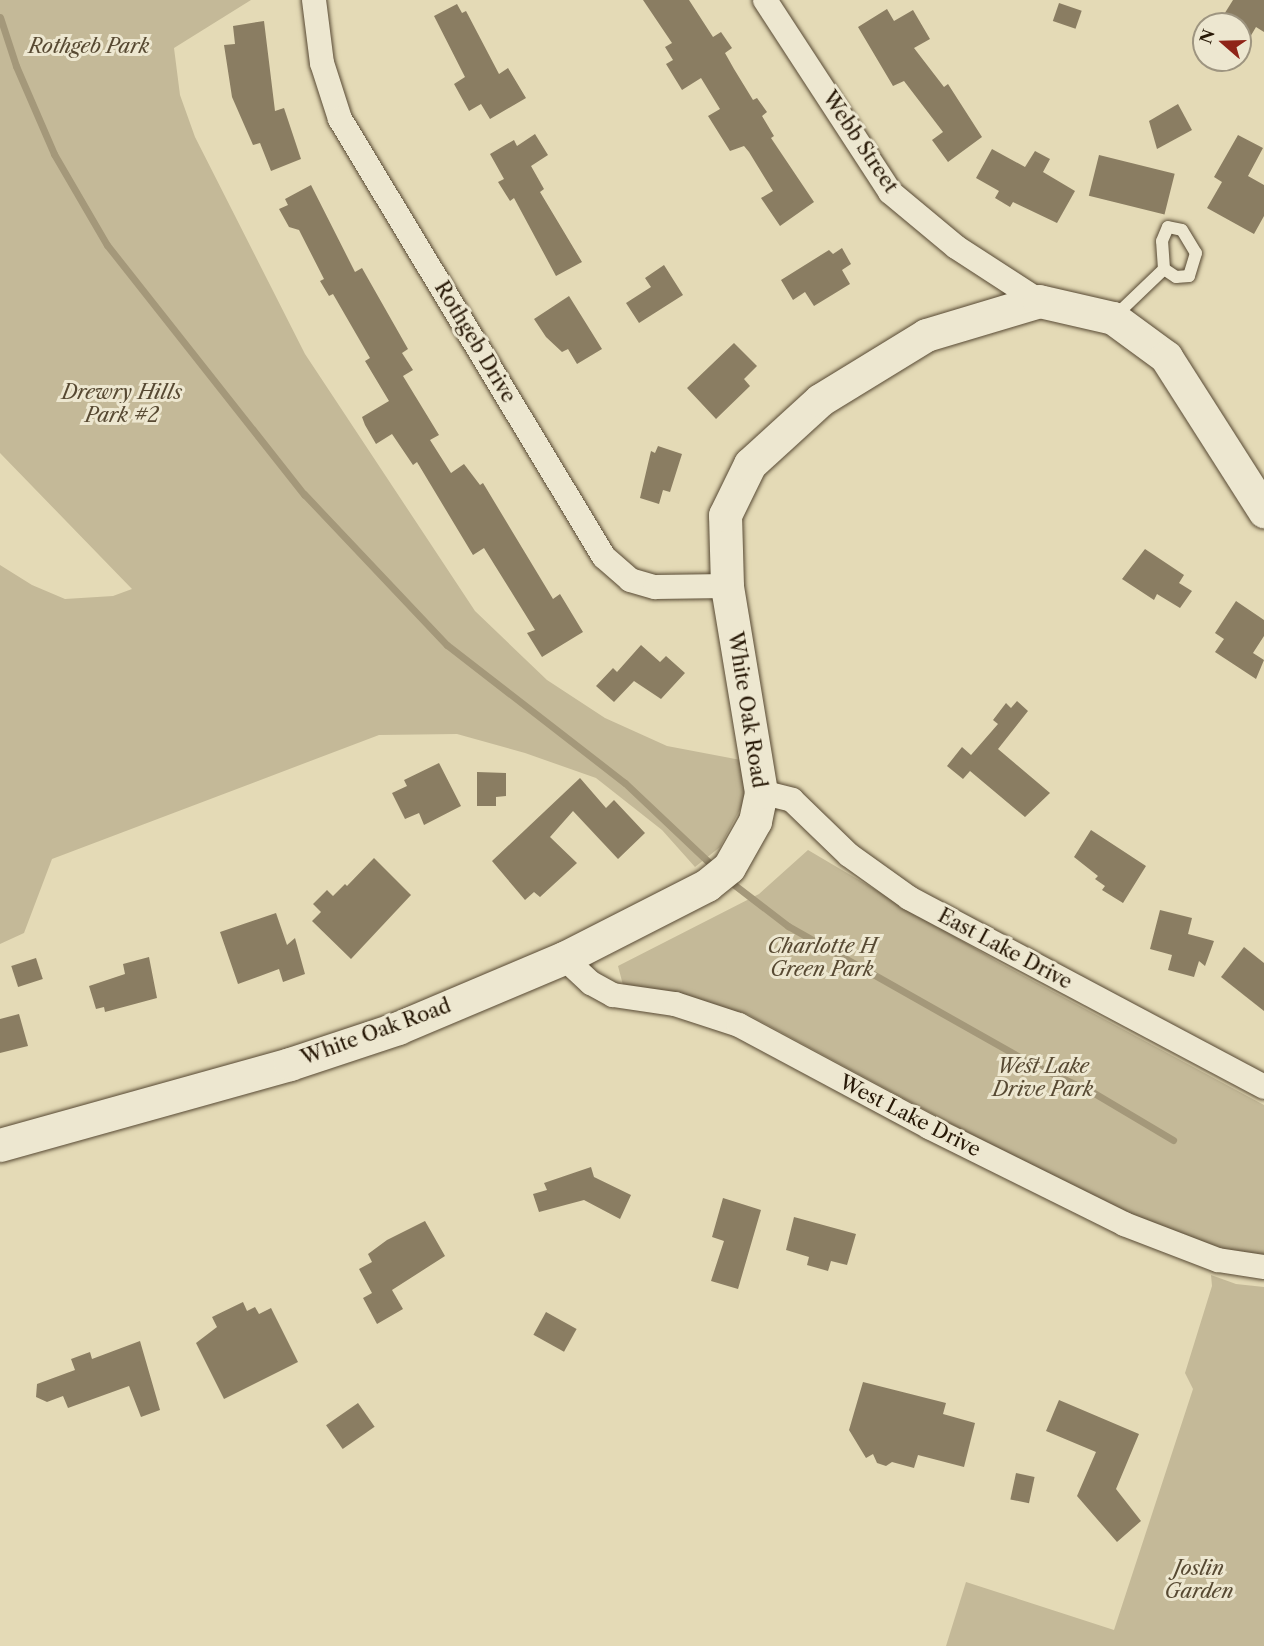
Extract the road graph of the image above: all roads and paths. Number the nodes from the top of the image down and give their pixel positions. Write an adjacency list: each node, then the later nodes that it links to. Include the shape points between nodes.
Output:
1 (314, 0): 7 (street, Rothgeb Drive, via 322,63 340,119 604,557 630,580 655,587)
2 (765, 0): 4 (street, Webb Street, via 891,192 956,247)
3 (1164, 269): 5 (lane)
4 (1039, 301): 5 (street, White Oak Road); 7 (street, White Oak Road, via 926,335 820,400 750,464 724,515)
5 (1113, 318): 6 (street, White Oak Road, via 1166,357)
6 (1264, 511)
7 (727, 586): 8 (street, White Oak Road)
8 (761, 792): 9 (street, White Oak Road, via 755,821 729,867 707,885); 10 (street, East Lake Drive, via 792,800 849,855 909,898)
9 (564, 958): 11 (street, White Oak Road, via 349,1045); 12 (street, West Lake Drive, via 591,983 613,995 675,1004 739,1025 918,1121 1124,1224 1218,1260)
10 (1264, 1087)
11 (0, 1145)
12 (1264, 1267)

